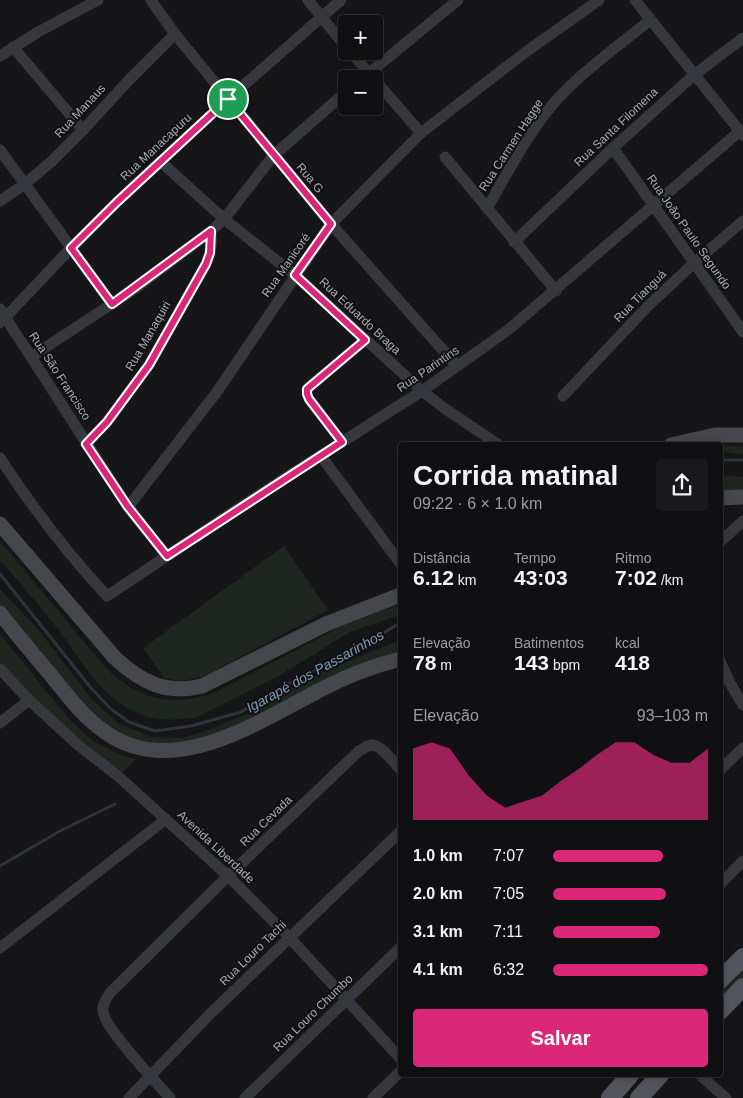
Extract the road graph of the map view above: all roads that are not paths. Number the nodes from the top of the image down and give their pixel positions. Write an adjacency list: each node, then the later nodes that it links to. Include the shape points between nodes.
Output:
1 (98, 0): 13 (street)
2 (150, 0): 10 (street, Rua G)
3 (308, 0): 8 (street)
4 (341, 0): 8 (street, Rua Manacapuru)
5 (456, 0): 15 (street)
6 (599, 0): 21 (street, Rua Manicoré)
7 (635, 0): 9 (street)
8 (321, 17): 11 (street); 18 (street, Rua Manacapuru)
9 (650, 20): 16 (street); 31 (street, Rua Carmen Hagge, via 564,92 545,114)
10 (175, 34): 18 (street, Rua G); 20 (street, Rua Manaus)
11 (338, 37)
12 (743, 38): 16 (street, Rua Santa Filomena)
13 (13, 47): 14 (street); 20 (street)
14 (0, 56)
15 (377, 70)
16 (694, 75): 22 (street); 23 (street, Rua Santa Filomena)
17 (383, 92): 21 (street)
18 (228, 99): 25 (street, Rua G); 27 (street, Rua Manacapuru)
19 (338, 99): 25 (street)
20 (83, 130): 28 (street, Rua Manaus)
21 (421, 133): 34 (street, Rua Manicoré)
22 (741, 133): 30 (street, Rua Parintins)
23 (613, 148): 30 (street, Rua João Paulo Segundo); 36 (street, Rua Santa Filomena)
24 (0, 150): 28 (street)
25 (274, 156): 32 (street); 34 (street, Rua G)
26 (445, 157): 31 (street)
27 (161, 162): 32 (street, Rua Eduardo Braga); 37 (street, Rua Manacapuru)
28 (26, 184): 29 (street, Rua Manaus); 37 (street)
29 (0, 201)
30 (654, 206): 38 (street, Rua João Paulo Segundo); 40 (street, Rua Parintins)
31 (487, 208): 36 (street)
32 (224, 218): 35 (street); 39 (street, Rua Eduardo Braga)
33 (743, 221): 38 (street, Rua Tianguá)
34 (331, 224): 39 (street, Rua Manicoré); 46 (street, Rua G)
35 (211, 231): 41 (street); 53 (street, Rua Manaquiri, via 206,264 149,365)
36 (514, 242): 40 (street)
37 (71, 248): 41 (street); 42 (street, Rua Manacapuru)
38 (694, 263): 43 (street, Rua João Paulo Segundo); 48 (street, Rua Tianguá)
39 (295, 275): 44 (street, Rua Eduardo Braga); 58 (street, Rua Manicoré, via 216,393)
40 (556, 291): 46 (street, Rua Parintins)
41 (112, 304): 45 (street)
42 (2, 317): 45 (street, Rua São Francisco)
43 (741, 327)
44 (365, 340): 47 (street, Rua Eduardo Braga); 50 (street, via 307,389 309,399)
45 (31, 357): 53 (street, Rua São Francisco)
46 (457, 366): 47 (street, Rua Parintins)
47 (422, 391): 50 (street, Rua Parintins); 51 (street, Rua Eduardo Braga)
48 (562, 396)
49 (743, 435): 52 (street, via 715,435)
50 (342, 442): 54 (street, Rua Parintins)
51 (495, 442)
52 (684, 442)
53 (86, 444): 58 (street, Rua São Francisco)
54 (321, 456): 62 (street, Rua Parintins); 63 (street)
55 (0, 458): 62 (street, Rua Parintins, via 42,520 107,596)
56 (743, 497): 57 (street)
57 (723, 498)
58 (128, 507): 62 (street, Rua São Francisco)
59 (743, 521): 61 (street)
60 (0, 524): 64 (street, via 115,658 136,676 167,688 202,686 326,624)
61 (723, 539)
62 (167, 556)
63 (398, 560)
64 (398, 596)
65 (0, 613): 66 (street, via 76,706 95,724 113,738 154,751 206,744 341,679)
66 (398, 660)
67 (723, 668): 70 (street)
68 (0, 669): 69 (street, Avenida Liberdade)
69 (29, 700): 71 (street); 75 (street, Avenida Liberdade)
70 (743, 706)
71 (0, 723)
72 (743, 748): 74 (street)
73 (398, 767): 78 (street, Rua Cevada, via 381,749 371,745 359,752)
74 (723, 767)
75 (166, 819): 78 (street, Avenida Liberdade); 81 (street)
76 (398, 834): 80 (street, Rua Louro Tachi)
77 (743, 861): 79 (street)
78 (228, 876): 80 (street, Avenida Liberdade); 90 (street, Rua Cevada, via 110,993 104,1004 102,1011 110,1027)
79 (723, 881)
80 (289, 937): 86 (street, Avenida Liberdade); 90 (street, Rua Louro Tachi)
81 (0, 948)
82 (398, 950): 86 (street, Rua Louro Chumbo)
83 (743, 957): 84 (main road)
84 (723, 977)
85 (743, 987): 87 (main road)
86 (347, 1000): 88 (street, Avenida Liberdade); 96 (street, Rua Louro Chumbo)
87 (723, 1008)
88 (398, 1056)
89 (398, 1074): 97 (street)
90 (150, 1076): 94 (street, Rua Louro Tachi); 95 (street)
91 (628, 1077): 98 (main road)
92 (658, 1077): 99 (main road)
93 (702, 1077): 100 (street)
94 (128, 1098)
95 (170, 1098)
96 (245, 1098)
97 (373, 1098)
98 (610, 1098)
99 (639, 1098)
100 (726, 1098)

